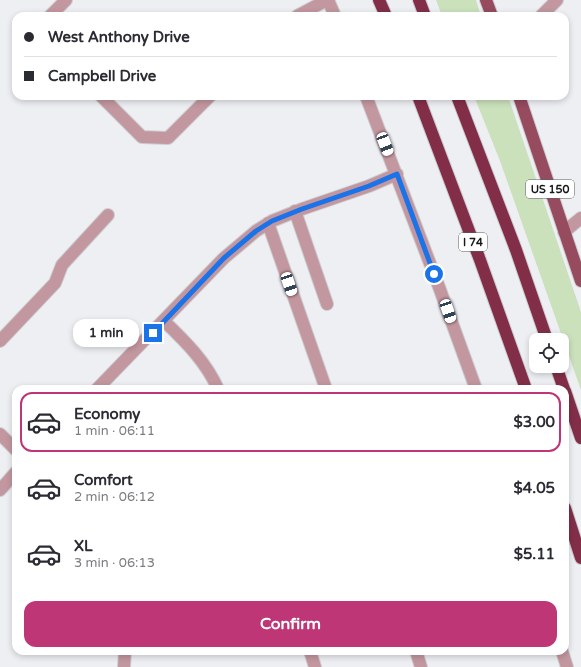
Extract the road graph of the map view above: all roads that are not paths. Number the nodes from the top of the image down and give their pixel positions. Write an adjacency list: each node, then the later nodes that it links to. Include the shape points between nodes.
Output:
1 (66, 0): 7 (street)
2 (328, 0): 8 (street); 9 (street)
3 (379, 0): 10 (highway)
4 (419, 0): 11 (highway)
5 (486, 0): 12 (main road)
6 (557, 0): 13 (street)
7 (54, 12)
8 (305, 12)
9 (333, 12)
10 (384, 12)
11 (424, 12)
12 (490, 12)
13 (545, 12)
14 (105, 100): 15 (street, via 142,137 168,138)
15 (206, 100)
16 (368, 100): 20 (street)
17 (420, 100): 36 (highway, I 74)
18 (459, 100): 29 (highway)
19 (520, 100): 25 (main road, US 150)
20 (397, 174): 21 (street); 35 (street)
21 (295, 212): 24 (street); 27 (street)
22 (108, 214): 30 (street, via 62,265 55,283)
23 (581, 218): 25 (street)
24 (268, 223): 28 (street, via 224,258); 34 (street)
25 (564, 232): 26 (main road, US 150)
26 (581, 281)
27 (327, 304)
28 (164, 321): 32 (street); 33 (street, via 201,359)
29 (545, 333)
30 (0, 341)
31 (559, 373): 37 (highway)
32 (101, 385)
33 (216, 385)
34 (325, 385)
35 (475, 385)
36 (525, 385)
37 (563, 385)
38 (569, 402): 40 (highway)
39 (0, 434): 41 (street)
40 (581, 438)
41 (12, 446)
42 (12, 476): 43 (street)
43 (0, 490)
44 (569, 520): 45 (highway)
45 (581, 558)
46 (125, 655): 50 (street)
47 (311, 655): 51 (street)
48 (418, 655): 52 (street)
49 (563, 655): 53 (street)
50 (124, 667)
51 (315, 667)
52 (422, 667)
53 (567, 667)

